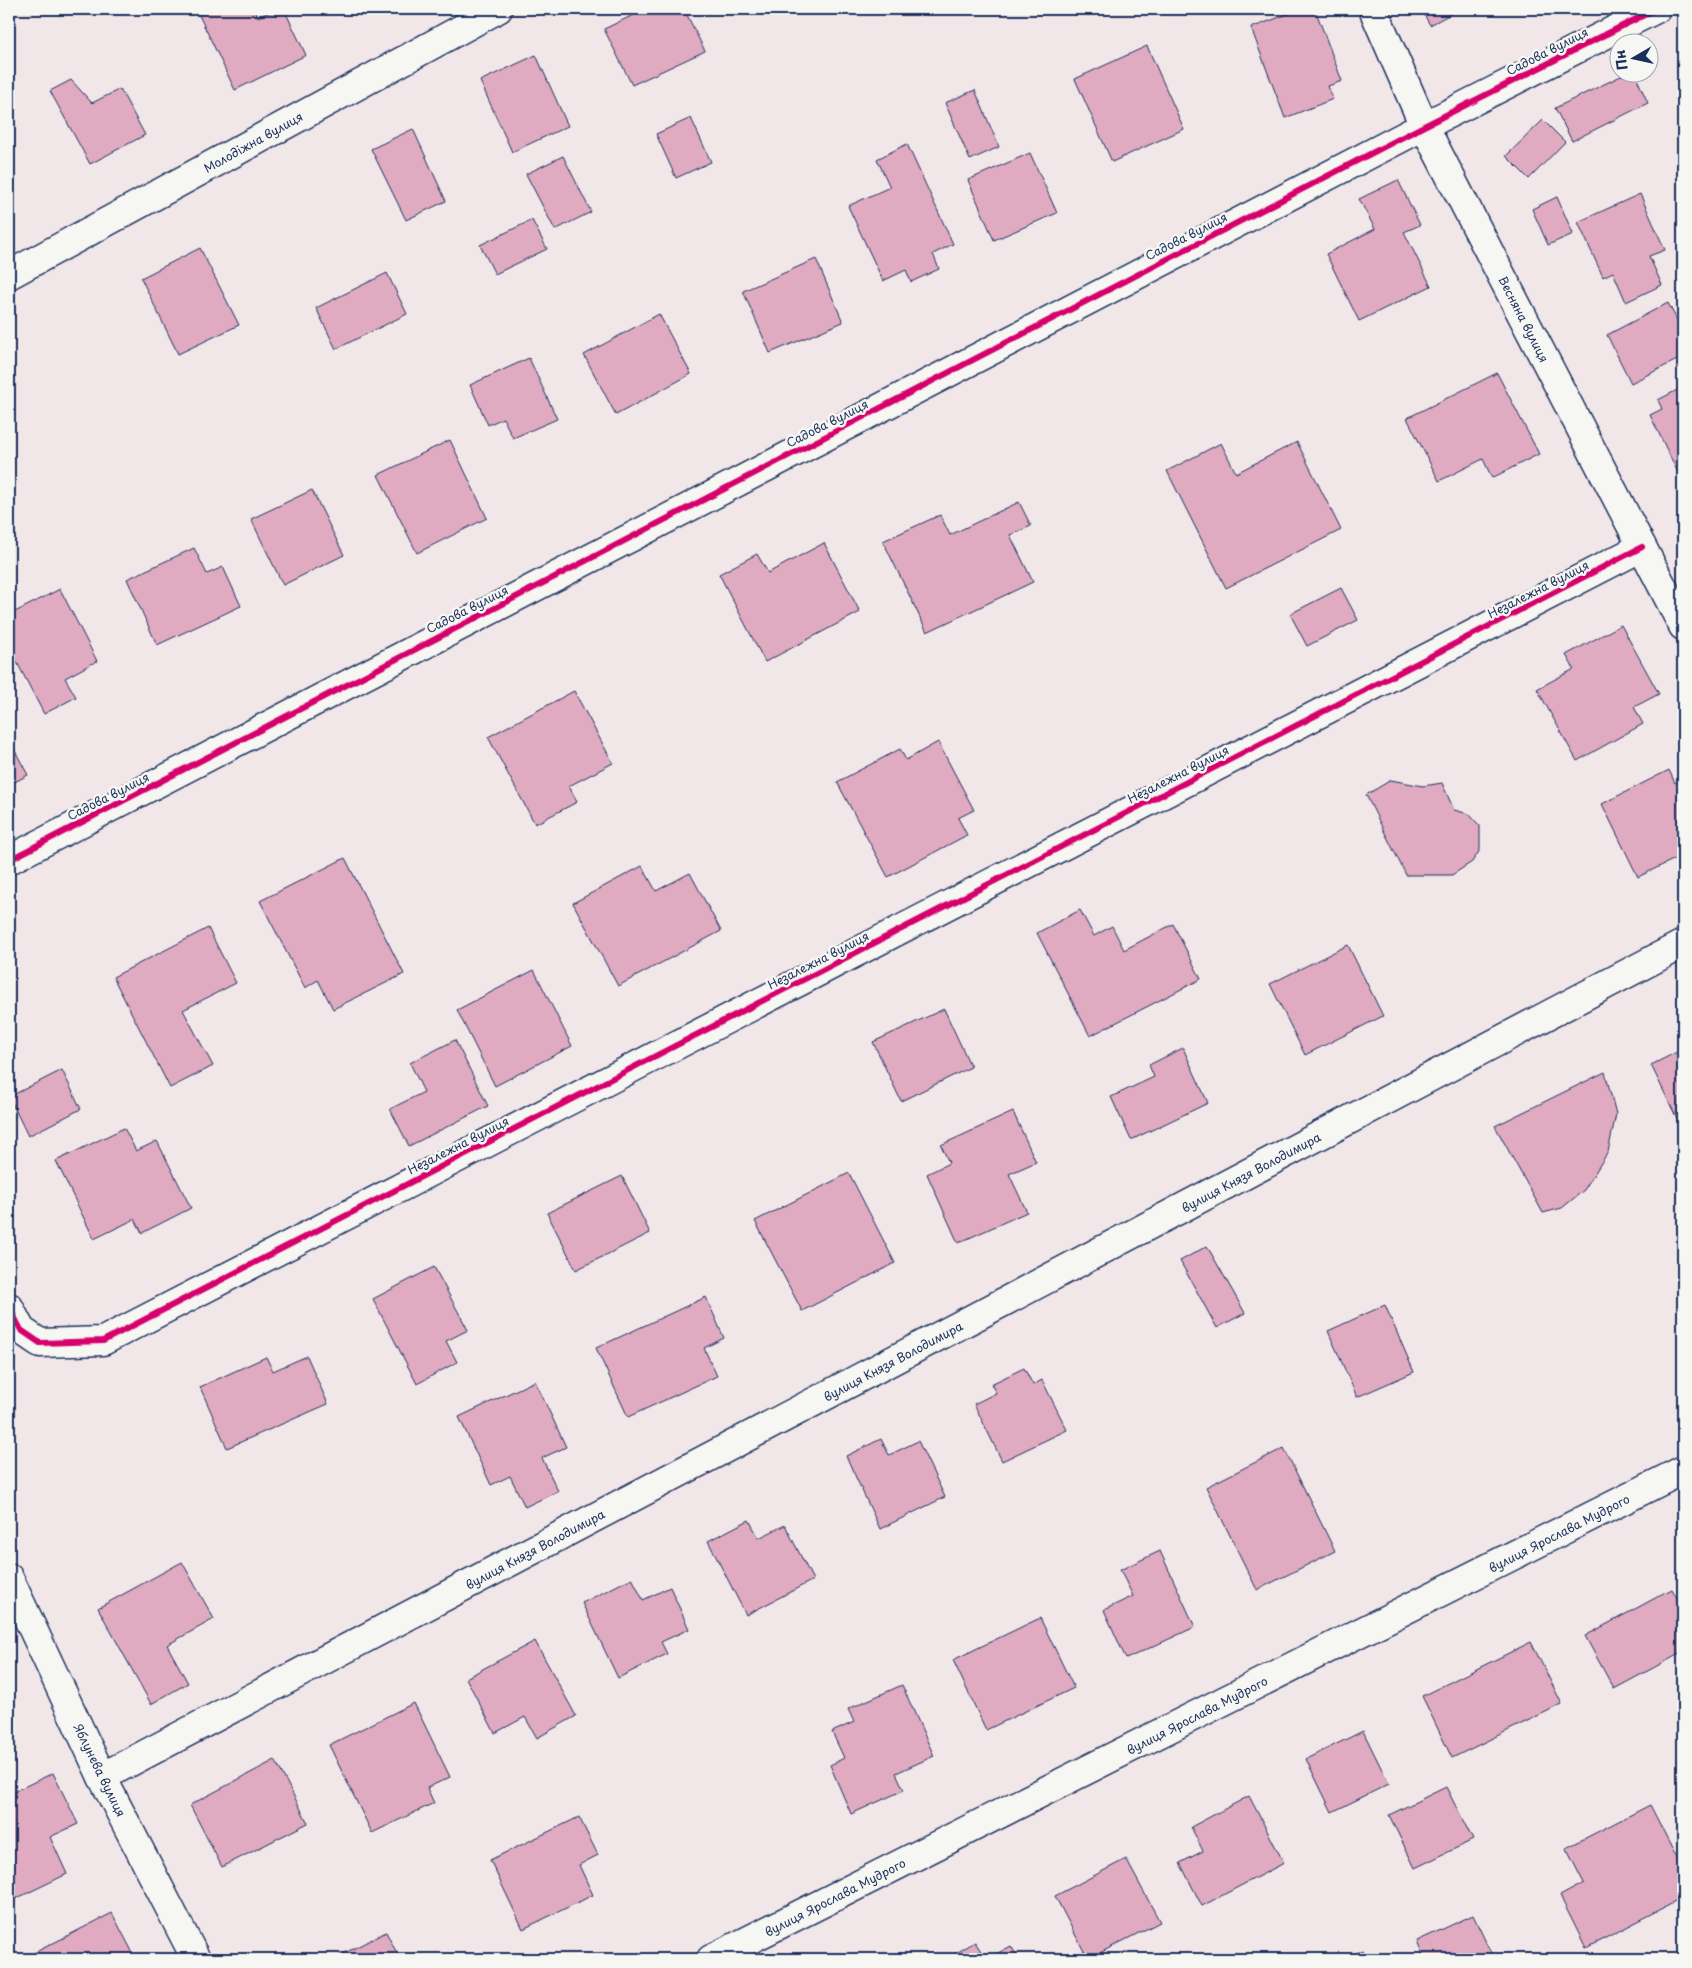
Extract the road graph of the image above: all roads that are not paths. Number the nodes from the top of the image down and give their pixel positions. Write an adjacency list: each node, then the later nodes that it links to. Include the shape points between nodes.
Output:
1 (498, 9): 5 (street, Молодіжна вулиця)
2 (1373, 9): 4 (street, Весняна вулиця)
3 (1656, 9): 4 (street, Садова вулиця)
4 (1424, 126): 6 (street, Весняна вулиця); 8 (street, Садова вулиця)
5 (9, 275)
6 (1642, 547): 7 (street, Весняна вулиця); 10 (street, Незалежна вулиця, via 103,1341 40,1343 21,1330)
7 (1683, 626)
8 (9, 860)
9 (1683, 944): 13 (street, вулиця Князя Володимира)
10 (9, 1307)
11 (1683, 1470): 15 (street, вулиця Ярослава Мудрого)
12 (9, 1578): 13 (street, Яблунева вулиця)
13 (102, 1777): 14 (street, Яблунева вулиця)
14 (196, 1959)
15 (710, 1959)

